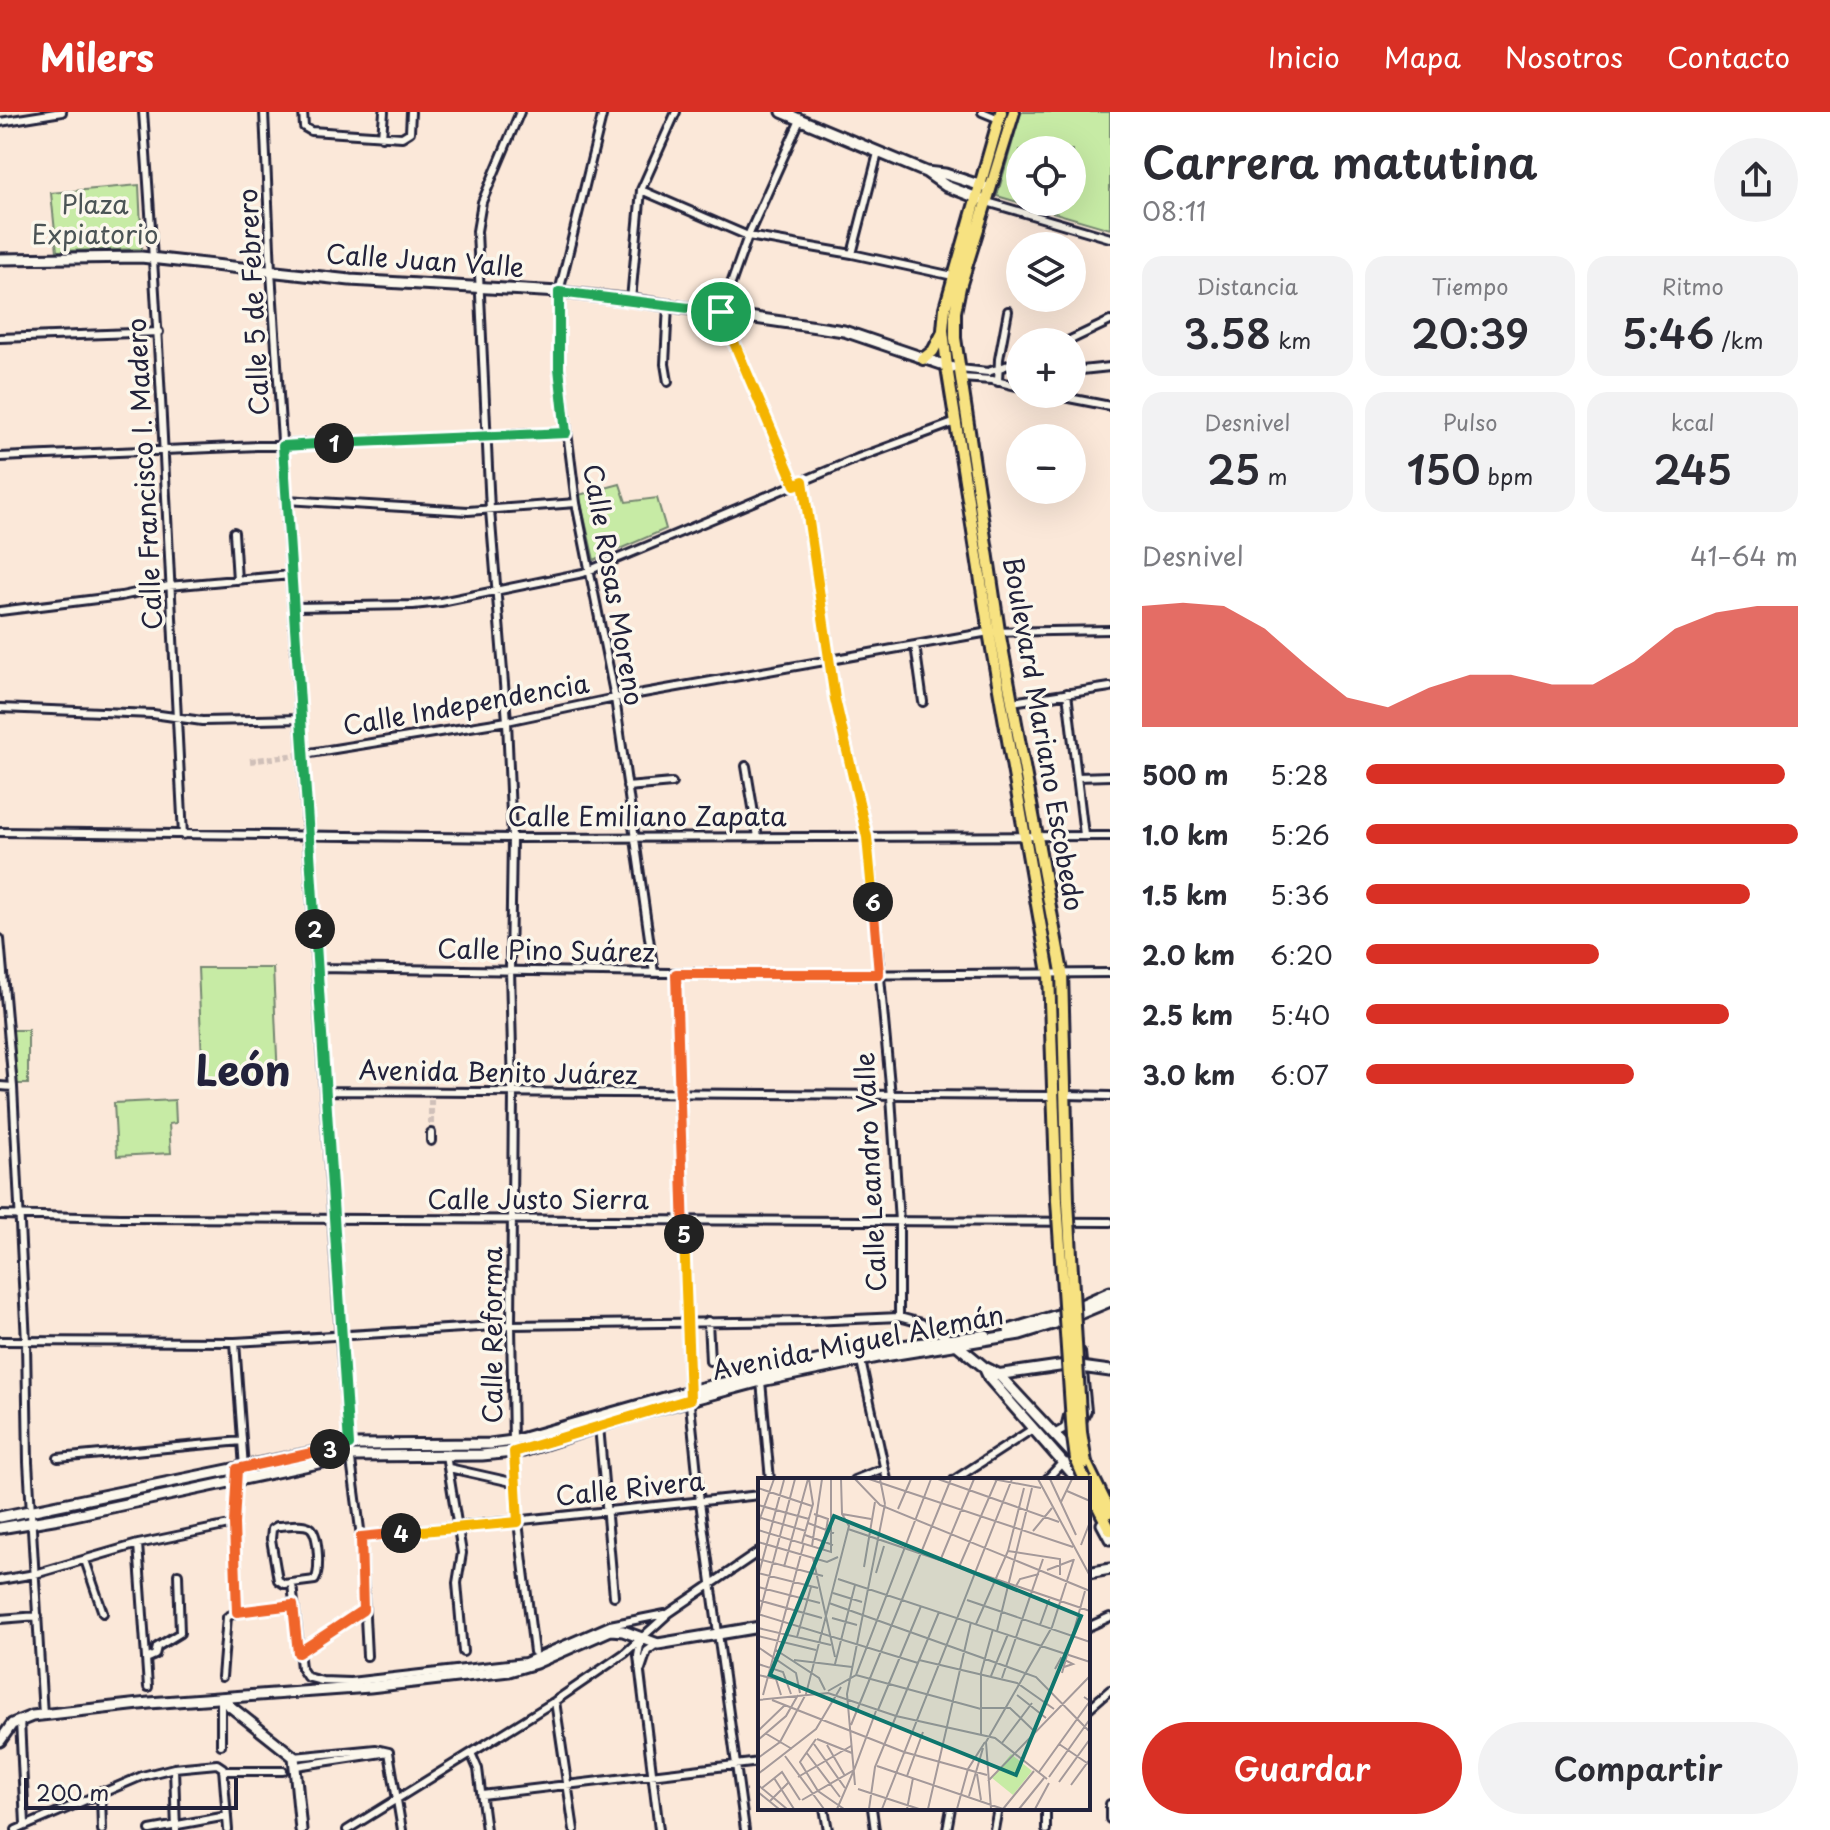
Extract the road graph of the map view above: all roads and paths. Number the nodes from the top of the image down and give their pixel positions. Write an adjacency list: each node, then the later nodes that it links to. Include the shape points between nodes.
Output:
1 (62, 112): 15 (street)
2 (143, 112): 27 (street, Calle Francisco I. Madero)
3 (264, 112): 29 (street, Calle 5 de Febrero)
4 (303, 112): 16 (street, via 304,127 311,131)
5 (384, 112): 16 (street)
6 (411, 112): 16 (street, via 406,135)
7 (520, 112): 31 (street, Calle Reforma, via 478,217)
8 (603, 112): 32 (street, Calle Rosas Moreno)
9 (676, 112): 21 (street)
10 (782, 112): 14 (street)
11 (982, 112): 13 (street)
12 (1014, 112): 20 (main road, Boulevard Mariano Escobedo)
13 (1000, 116): 19 (main road, Boulevard Mariano Escobedo)
14 (800, 120): 17 (street); 24 (street)
15 (0, 122)
16 (382, 137)
17 (878, 153): 18 (street); 26 (street)
18 (926, 172): 19 (street); 22 (street)
19 (979, 185): 20 (street); 22 (main road, Boulevard Mariano Escobedo)
20 (991, 189): 23 (main road, Boulevard Mariano Escobedo)
21 (641, 190): 24 (street); 33 (street)
22 (975, 197): 23 (street); 30 (main road, Boulevard Mariano Escobedo)
23 (987, 202): 25 (street); 48 (main road, Boulevard Mariano Escobedo, via 958,299)
24 (748, 236): 26 (street); 35 (street)
25 (1110, 238)
26 (852, 254): 30 (street)
27 (154, 258): 28 (street, Calle Juan Valle); 29 (street, Calle Juan Valle); 39 (street, Calle Francisco I. Madero)
28 (0, 259)
29 (271, 271): 31 (street, Calle Juan Valle); 57 (street, Calle 5 de Febrero)
30 (953, 276): 38 (main road, Boulevard Mariano Escobedo)
31 (480, 287): 32 (street, Calle Juan Valle); 56 (street, Calle Reforma)
32 (559, 292): 33 (street, Calle Juan Valle); 55 (street, Calle Rosas Moreno)
33 (631, 300): 34 (street, Calle Juan Valle)
34 (668, 304): 35 (street, Calle Juan Valle); 49 (street)
35 (721, 312): 42 (street, Calle Juan Valle, via 844,331); 61 (street)
36 (1008, 312): 45 (street)
37 (1110, 321): 40 (street)
38 (943, 330): 42 (main road); 47 (main road, Boulevard Mariano Escobedo)
39 (159, 332): 41 (street); 58 (street, Calle Francisco I. Madero)
40 (1086, 332)
41 (0, 338)
42 (923, 359): 47 (street, Calle Juan Valle)
43 (1006, 366): 45 (street, Calle Juan Valle)
44 (1110, 367): 46 (street)
45 (998, 369): 48 (street, Calle Juan Valle); 50 (street)
46 (1086, 370)
47 (948, 372): 48 (street, Calle Juan Valle); 54 (main road, Boulevard Mariano Escobedo)
48 (960, 374): 50 (street); 54 (main road, Boulevard Mariano Escobedo)
49 (668, 382)
50 (998, 382): 51 (street)
51 (1006, 384)
52 (1086, 401): 53 (street)
53 (1110, 406)
54 (962, 422): 60 (street); 74 (main road, Boulevard Mariano Escobedo)
55 (566, 433): 56 (street); 63 (street, Calle Rosas Moreno)
56 (487, 436): 57 (street); 64 (street, Calle Reforma)
57 (283, 446): 58 (street); 62 (street, Calle 5 de Febrero)
58 (165, 450): 59 (street); 69 (street, Calle Francisco I. Madero)
59 (0, 457)
60 (803, 481): 61 (street); 76 (street, Calle Leandro Valle)
61 (795, 485): 66 (street)
62 (286, 500): 64 (street); 67 (street, Calle 5 de Febrero)
63 (576, 503): 64 (street); 66 (street, Calle Rosas Moreno)
64 (490, 510): 70 (street, Calle Reforma)
65 (234, 532): 68 (street)
66 (591, 571): 70 (street); 79 (street, Calle Rosas Moreno)
67 (291, 575): 68 (street); 71 (street, Calle 5 de Febrero)
68 (237, 580): 69 (street)
69 (169, 586): 72 (street); 83 (street, Calle Francisco I. Madero)
70 (498, 592): 71 (street, via 413,605); 85 (street, Calle Reforma)
71 (293, 607): 84 (street, Calle 5 de Febrero)
72 (0, 611)
73 (1110, 630): 74 (street, Calle Independencia)
74 (994, 632): 75 (street, Calle Independencia); 81 (main road, Boulevard Mariano Escobedo); 95 (main road, Boulevard Mariano Escobedo)
75 (915, 645): 76 (street, Calle Independencia); 80 (street)
76 (829, 659): 79 (street, Calle Independencia); 101 (street, Calle Leandro Valle)
77 (1110, 687): 78 (street)
78 (1067, 693): 81 (street); 89 (street)
79 (615, 698): 85 (street, Calle Independencia); 91 (street, Calle Rosas Moreno)
80 (923, 702)
81 (1012, 702): 97 (main road, Boulevard Mariano Escobedo)
82 (0, 708): 83 (street)
83 (177, 718): 84 (street); 94 (street, Calle Francisco I. Madero)
84 (301, 719): 86 (street, Calle 5 de Febrero)
85 (507, 721): 86 (street, Calle Independencia); 102 (street, Calle Reforma)
86 (304, 754): 93 (street, Calle 5 de Febrero)
87 (746, 766): 100 (street)
88 (1110, 776): 89 (street)
89 (1077, 777): 96 (street)
90 (672, 783): 91 (street)
91 (627, 787): 99 (street, Calle Rosas Moreno)
92 (0, 832): 94 (street, Calle Emiliano Zapata)
93 (309, 834): 94 (street, Calle Emiliano Zapata); 102 (street, Calle Emiliano Zapata); 105 (street, Calle 5 de Febrero)
94 (183, 835)
95 (1027, 835): 97 (street, Calle Emiliano Zapata); 101 (street, Calle Emiliano Zapata); 109 (main road, Boulevard Mariano Escobedo)
96 (1084, 835): 97 (street, Calle Emiliano Zapata); 98 (street, Calle Emiliano Zapata)
97 (1039, 836): 107 (main road, Boulevard Mariano Escobedo)
98 (1110, 836)
99 (635, 837): 100 (street, Calle Emiliano Zapata); 102 (street, Calle Emiliano Zapata); 108 (street, Calle Rosas Moreno)
100 (758, 837): 101 (street, Calle Emiliano Zapata)
101 (867, 837): 112 (street, Calle Leandro Valle)
102 (512, 838): 106 (street, Calle Reforma)
103 (0, 939): 104 (street)
104 (1, 960): 114 (street)
105 (317, 968): 106 (street, Calle Pino Suárez); 115 (street, Calle 5 de Febrero)
106 (510, 969): 108 (street, Calle Pino Suárez); 116 (street, Calle Reforma)
107 (1062, 972): 109 (street, Calle Pino Suárez); 110 (street, Calle Pino Suárez); 120 (main road, Boulevard Mariano Escobedo)
108 (654, 973): 111 (street, Calle Pino Suárez)
109 (1049, 973): 112 (street, Calle Pino Suárez); 120 (main road, Boulevard Mariano Escobedo)
110 (1110, 973)
111 (676, 974): 112 (street, Calle Pino Suárez); 117 (street)
112 (879, 974): 118 (street, Calle Leandro Valle)
113 (0, 1086): 114 (street)
114 (13, 1087): 123 (street)
115 (326, 1091): 116 (street, Avenida Benito Juárez); 124 (street, Calle 5 de Febrero)
116 (513, 1092): 117 (street, Avenida Benito Juárez); 125 (street, Calle Reforma)
117 (679, 1095): 118 (street, Avenida Benito Juárez); 126 (street)
118 (891, 1096): 120 (street, Avenida Benito Juárez); 127 (street, Calle Leandro Valle)
119 (1110, 1096): 120 (street, Avenida Benito Juárez)
120 (1057, 1099): 121 (main road, Boulevard Mariano Escobedo)
121 (1062, 1205): 128 (street); 129 (street); 166 (main road, Boulevard Mariano Escobedo, bridge); 166 (main road, Boulevard Mariano Escobedo, bridge, via 1073,1437 1076,1459)
122 (0, 1215): 123 (street, Calle Justo Sierra)
123 (20, 1215): 124 (street, Calle Justo Sierra); 141 (street)
124 (333, 1219): 125 (street, Calle Justo Sierra); 139 (street, Calle 5 de Febrero)
125 (514, 1220): 126 (street, Calle Justo Sierra); 138 (street, Calle Reforma)
126 (683, 1221): 127 (street, Calle Justo Sierra); 137 (street)
127 (899, 1222): 128 (street, Calle Justo Sierra); 134 (street, Calle Leandro Valle)
128 (1055, 1222): 129 (street, Calle Justo Sierra); 135 (street)
129 (1072, 1222): 130 (street, Calle Justo Sierra); 133 (street)
130 (1110, 1222)
131 (1110, 1292): 133 (street, Avenida Miguel Alemán)
132 (1110, 1301): 133 (street, Avenida Miguel Alemán)
133 (1078, 1310): 135 (street, Avenida Miguel Alemán); 147 (street)
134 (899, 1317): 136 (street); 143 (street, Calle Leandro Valle)
135 (1062, 1317): 143 (street, Avenida Miguel Alemán); 146 (street)
136 (708, 1321): 137 (street); 144 (street)
137 (686, 1322): 138 (street); 151 (street)
138 (511, 1325): 139 (street); 156 (street, Calle Reforma)
139 (340, 1336): 142 (street); 158 (street, Calle 5 de Febrero)
140 (0, 1341): 141 (street)
141 (26, 1342): 142 (street); 181 (street)
142 (235, 1342): 155 (street)
143 (954, 1342): 145 (street, Avenida Miguel Alemán); 149 (street, Calle Leandro Valle); 151 (street, Avenida Miguel Alemán, via 855,1352)
144 (710, 1361)
145 (861, 1361): 150 (street, Avenida Miguel Alemán); 164 (street)
146 (1066, 1365): 147 (street); 149 (street); 154 (street, via 1068,1420)
147 (1082, 1366): 148 (street); 157 (street, via 1087,1414)
148 (1110, 1371)
149 (994, 1376): 153 (street, Calle Leandro Valle); 154 (street, Calle Leandro Valle)
150 (761, 1381): 151 (street, Avenida Miguel Alemán); 167 (street)
151 (689, 1395): 152 (street, Avenida Miguel Alemán); 156 (street, Avenida Miguel Alemán); 177 (street)
152 (599, 1426): 159 (street, Avenida Miguel Alemán); 178 (street)
153 (1034, 1428): 162 (street, Calle Leandro Valle); 170 (street)
154 (1054, 1434): 157 (street, Calle Leandro Valle)
155 (242, 1441): 161 (street); 165 (street)
156 (513, 1441): 158 (street, Avenida Miguel Alemán); 159 (street, Calle Reforma)
157 (1063, 1443): 166 (street, Calle Leandro Valle)
158 (350, 1450): 160 (street, Avenida Miguel Alemán); 165 (street, Avenida Miguel Alemán); 187 (street, Calle 5 de Febrero)
159 (514, 1452): 160 (street, Avenida Miguel Alemán); 173 (street, Calle Reforma)
160 (446, 1455): 163 (street)
161 (58, 1458)
162 (1063, 1462): 166 (street, via 1074,1462); 171 (street); 172 (street, Calle Leandro Valle)
163 (449, 1468): 173 (street); 185 (street)
164 (884, 1468): 168 (street); 169 (street)
165 (239, 1472): 181 (street, Avenida Miguel Alemán); 183 (street)
166 (1087, 1472): 179 (main road, Boulevard Mariano Escobedo)
167 (770, 1478)
168 (859, 1478)
169 (886, 1478)
170 (957, 1478)
171 (1048, 1478)
172 (1076, 1478)
173 (516, 1483): 182 (street, Calle Reforma)
174 (1090, 1491): 186 (main road)
175 (758, 1495): 177 (street, Calle Rivera)
176 (1090, 1500): 188 (street)
177 (700, 1502): 178 (street, Calle Rivera); 197 (street)
178 (607, 1512): 182 (street, Calle Rivera); 199 (street)
179 (1110, 1512)
180 (0, 1517): 181 (street, Avenida Miguel Alemán)
181 (32, 1518): 184 (street, Avenida Miguel Alemán); 194 (street)
182 (518, 1522): 185 (street, Calle Rivera); 214 (street, Calle Reforma)
183 (234, 1524): 189 (street); 202 (street)
184 (0, 1528)
185 (458, 1528): 187 (street, Calle Rivera); 213 (street)
186 (1110, 1530)
187 (361, 1537): 201 (street, Calle 5 de Febrero)
188 (1110, 1539)
189 (138, 1544): 191 (street); 217 (street)
190 (758, 1552): 197 (street)
191 (85, 1560): 194 (street); 203 (street)
192 (1110, 1569): 193 (street)
193 (1090, 1573)
194 (35, 1574): 196 (street); 205 (street)
195 (178, 1574): 217 (street, via 180,1633)
196 (0, 1580)
197 (712, 1582): 204 (street); 210 (street)
198 (292, 1584): 198 (street, via 315,1580 319,1573 316,1539 306,1526 277,1526 271,1531 278,1580); 200 (street)
199 (614, 1596)
200 (293, 1605): 202 (street); 215 (street)
201 (363, 1610): 215 (street); 216 (street, Calle 5 de Febrero)
202 (237, 1612): 219 (street, via 225,1620)
203 (103, 1613)
204 (669, 1613): 211 (street); 215 (street, via 610,1625 525,1662 369,1680 313,1680 304,1673)
205 (38, 1616): 207 (street); 225 (street)
206 (1110, 1617): 208 (street)
207 (0, 1619)
208 (1090, 1626)
209 (758, 1627): 210 (street)
210 (720, 1634): 212 (street); 233 (street)
211 (641, 1639): 212 (street); 218 (street); 222 (street, via 611,1630 509,1671); 223 (street)
212 (658, 1644): 218 (street, via 647,1651)
213 (463, 1652)
214 (534, 1652)
215 (298, 1653)
216 (367, 1656)
217 (146, 1659): 220 (street)
218 (641, 1669): 237 (street)
219 (222, 1677)
220 (148, 1687)
221 (1110, 1690): 224 (street)
222 (221, 1699): 225 (street); 229 (street); 231 (street)
223 (555, 1701): 230 (street); 238 (street)
224 (1090, 1707)
225 (43, 1715): 226 (street)
226 (20, 1719): 227 (street); 249 (street)
227 (4, 1728): 228 (street)
228 (0, 1741)
229 (221, 1745)
230 (471, 1753): 240 (street); 241 (street)
231 (295, 1762): 241 (street, via 376,1749 389,1752); 255 (street)
232 (758, 1762): 233 (street)
233 (737, 1764): 237 (street); 261 (street)
234 (174, 1768): 235 (street); 239 (street); 250 (street)
235 (222, 1768): 236 (street); 247 (street)
236 (283, 1771)
237 (653, 1775): 238 (street); 260 (street)
238 (568, 1784): 240 (street); 259 (street)
239 (101, 1791): 249 (street); 252 (street)
240 (482, 1795): 258 (street)
241 (398, 1799): 256 (street); 257 (street)
242 (1110, 1804): 248 (street)
243 (824, 1810): 262 (street)
244 (872, 1810): 263 (street)
245 (951, 1810): 264 (street)
246 (998, 1810): 265 (street)
247 (227, 1816): 250 (street); 254 (street)
248 (1110, 1819)
249 (25, 1824): 251 (street)
250 (176, 1827): 253 (street)
251 (16, 1830)
252 (102, 1830)
253 (150, 1830)
254 (228, 1830)
255 (301, 1830)
256 (347, 1830)
257 (402, 1830)
258 (486, 1830)
259 (574, 1830)
260 (659, 1830)
261 (745, 1830)
262 (828, 1830)
263 (875, 1830)
264 (947, 1830)
265 (994, 1830)

